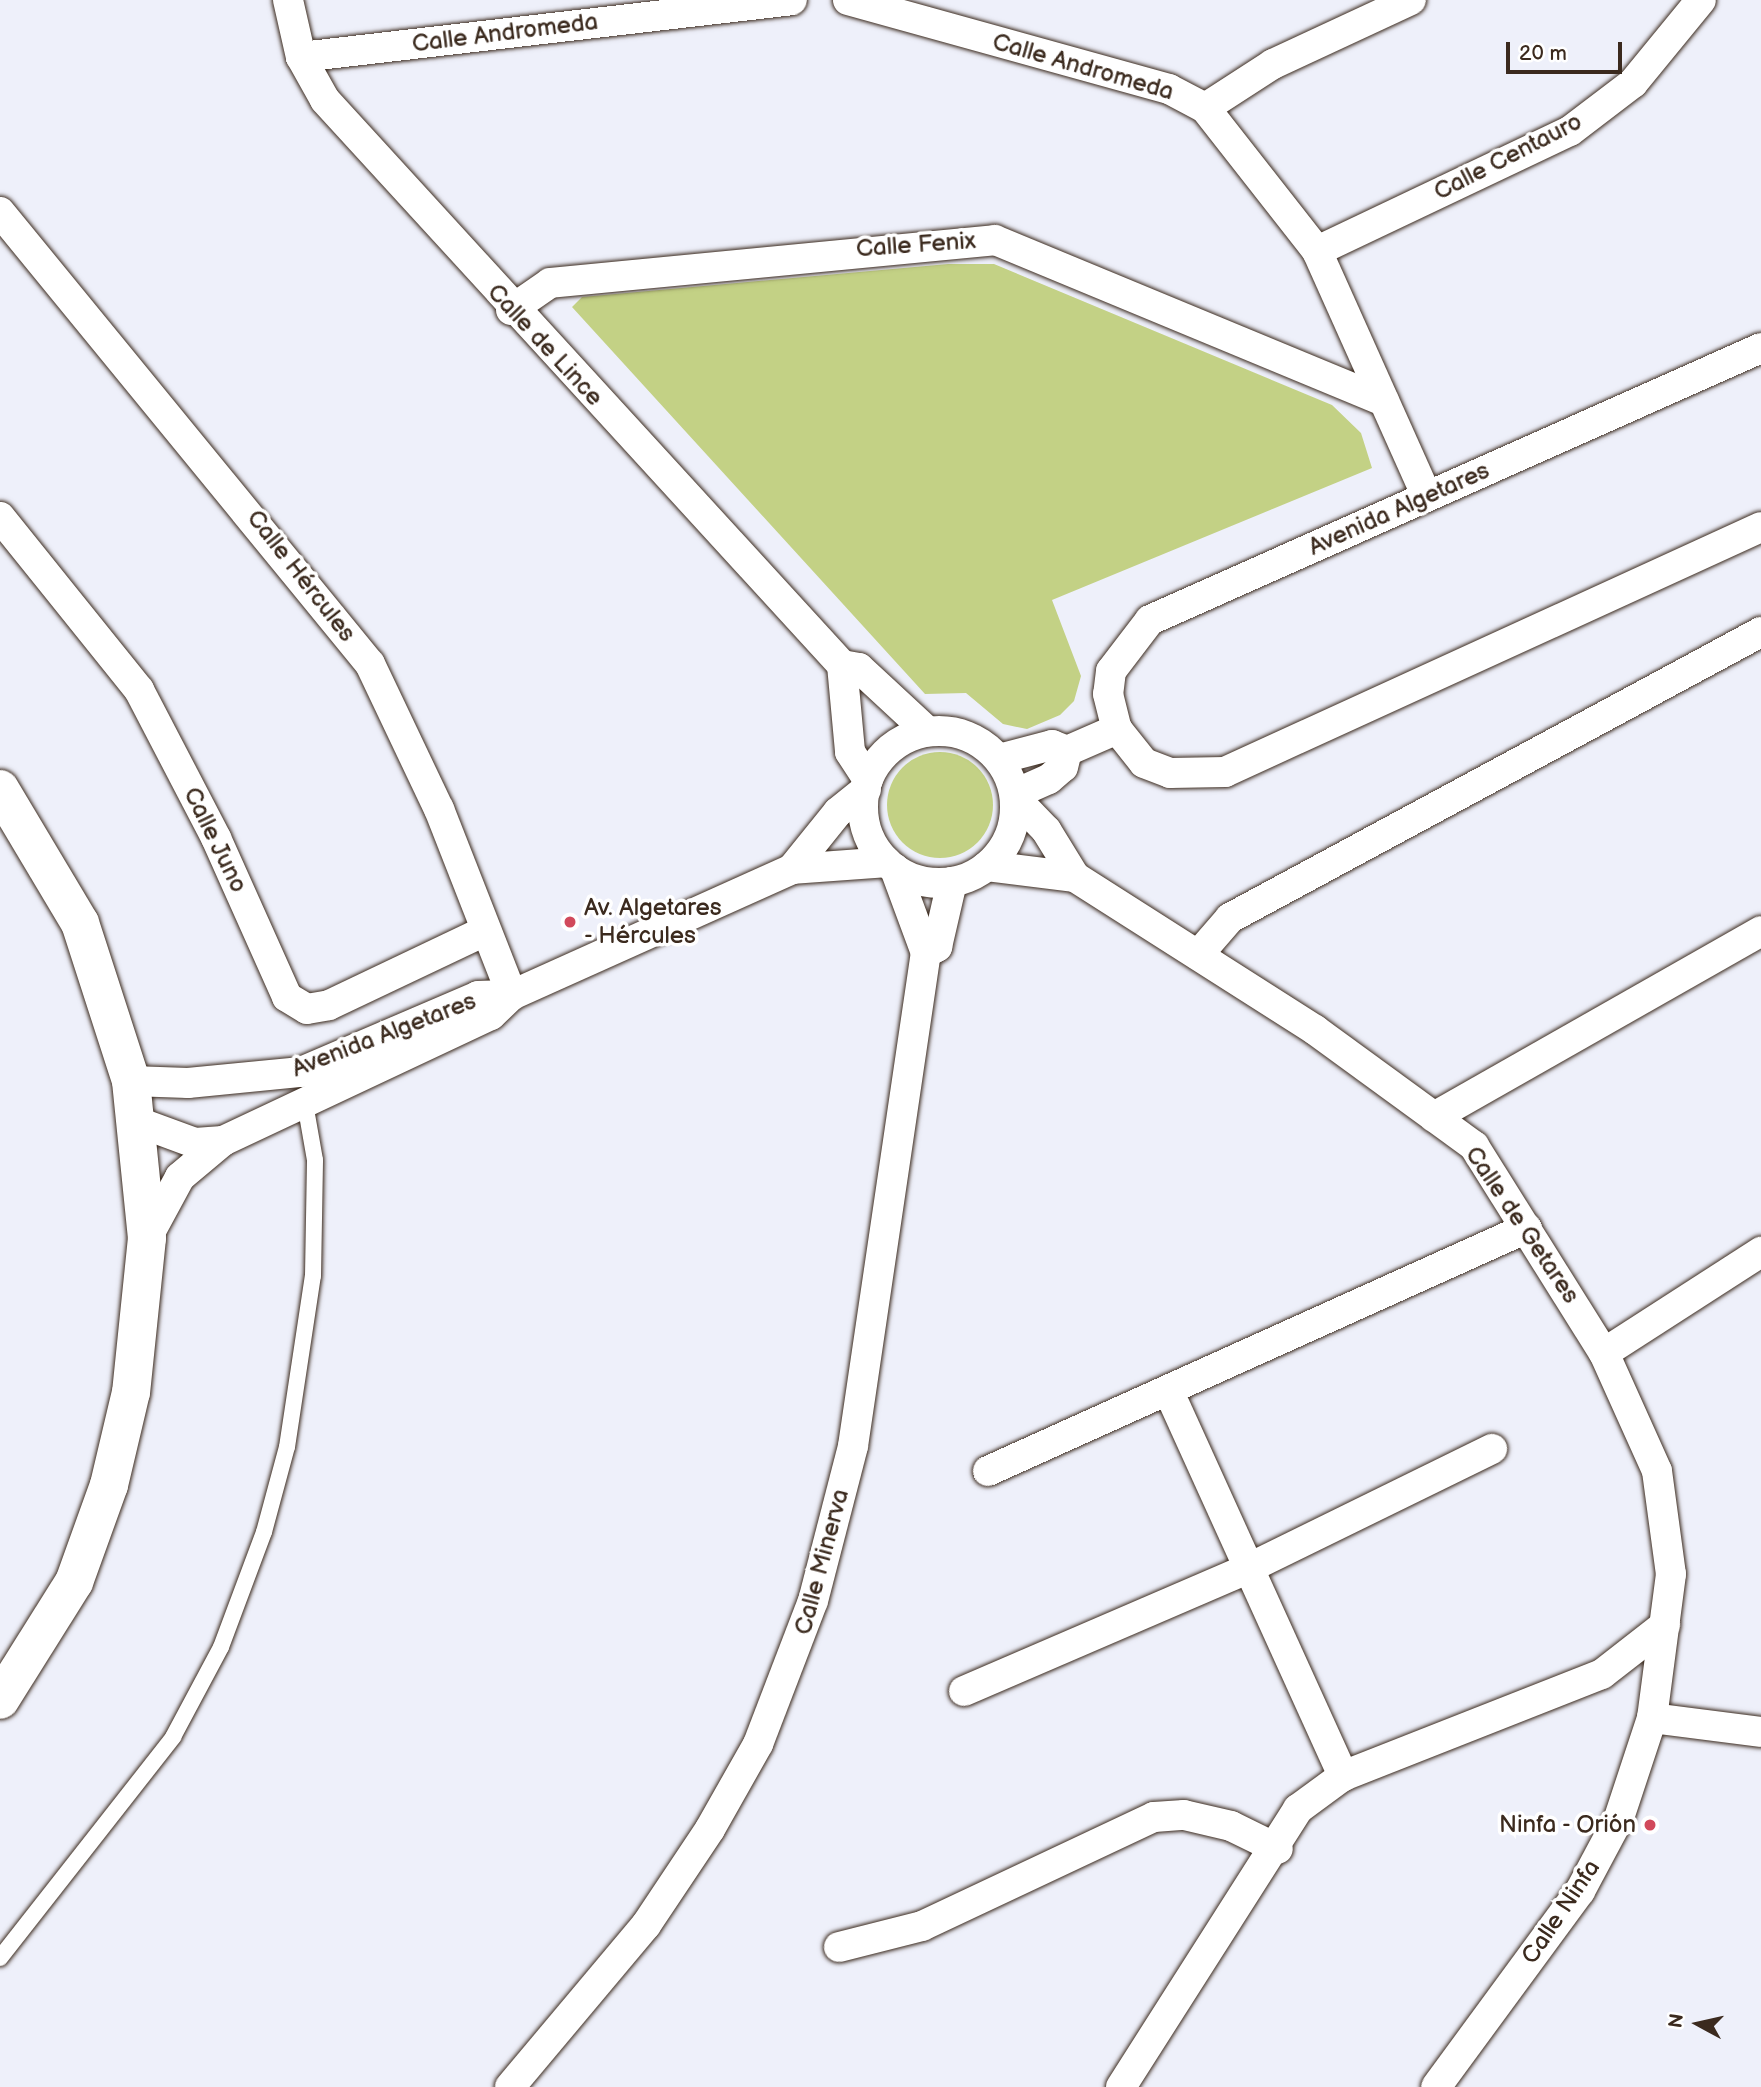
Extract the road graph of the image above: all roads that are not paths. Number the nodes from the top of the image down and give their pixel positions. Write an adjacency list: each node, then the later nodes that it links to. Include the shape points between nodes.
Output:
1 (288, 0): 6 (street, Calle de Lince)
2 (792, 0): 6 (street, Calle Andromeda)
3 (848, 0): 7 (street, Calle Andromeda, via 1169,89)
4 (1411, 0): 7 (street, via 1273,64)
5 (1701, 0): 9 (street, Calle Centauro, via 1633,83 1570,131)
6 (301, 57): 10 (street, Calle de Lince, via 324,100)
7 (1205, 107): 9 (street, Calle Andromeda)
8 (0, 212): 31 (street, Calle Hércules, via 370,664 439,808)
9 (1317, 251): 12 (street, Calle Andromeda)
10 (512, 310): 12 (street, Calle Fenix, via 550,283 995,240); 17 (street, Calle de Lince)
11 (1761, 348): 13 (street, Avenida Algetares)
12 (1384, 401): 13 (street, Calle Andromeda)
13 (1427, 497): 18 (street, Avenida Algetares, via 1150,621 1111,671 1108,694)
14 (0, 517): 31 (street, Calle Juno, via 139,690 216,838 287,998 307,1009 330,1005)
15 (1761, 527): 18 (street, Avenida Algetares, via 1225,772 1170,773 1144,763)
16 (1761, 632): 33 (street, via 1230,918)
17 (842, 666): 19 (street, Calle de Lince, via 859,668); 22 (street, via 850,752)
18 (1117, 729): 20 (street)
19 (927, 731): 21 (street, via 967,735); 22 (street, via 891,748)
20 (1067, 751): 21 (street, via 1052,745); 24 (street, via 1063,766 1049,779)
21 (999, 759): 24 (street)
22 (867, 785): 25 (street, via 870,838); 27 (street, Avenida Algetares, via 838,812)
23 (0, 789): 35 (street, via 80,923)
24 (1015, 796): 26 (street, via 1011,834); 28 (street, Calle de Getares, via 1046,830)
25 (891, 866): 27 (street, Avenida Algetares); 29 (street, via 912,879); 32 (street, Calle Minerva)
26 (987, 866): 28 (street, Calle de Getares); 29 (street)
27 (792, 869): 34 (street, Avenida Algetares)
28 (1075, 877): 33 (street, Calle de Getares)
29 (952, 882): 32 (street, Calle Minerva, via 937,947)
30 (1761, 930): 37 (street)
31 (485, 931): 34 (street, Calle Hércules)
32 (926, 953): 57 (street, Calle Minerva, via 853,1446 790,1671 717,1817 646,1925)
33 (1198, 955): 37 (street, Calle de Getares)
34 (512, 995): 35 (street, Avenida Algetares, via 478,996 301,1072 188,1083); 36 (street, Avenida Algetares, via 491,1015)
35 (131, 1080): 38 (street)
36 (305, 1103): 39 (street, Avenida Algetares); 56 (lane, via 315,1160 313,1276 287,1447 264,1532 221,1647 173,1737)
37 (1434, 1117): 40 (street, Calle de Getares, via 1474,1146)
38 (138, 1122): 39 (street, Avenida Algetares, via 195,1143); 41 (street)
39 (223, 1141): 41 (street, Avenida Algetares, via 180,1177)
40 (1527, 1228): 43 (street, Calle de Getares); 44 (street)
41 (147, 1238): 50 (street, via 131,1392 109,1485 74,1582)
42 (1761, 1252): 43 (street)
43 (1604, 1353): 48 (street, Calle de Getares, via 1657,1471 1671,1574)
44 (1169, 1392): 46 (street); 47 (street)
45 (1492, 1449): 47 (street)
46 (988, 1471)
47 (1247, 1569): 49 (street); 53 (street)
48 (1665, 1625): 51 (street, Calle de Getares); 53 (street, via 1602,1674)
49 (964, 1691)
50 (0, 1700)
51 (1652, 1718): 52 (street); 59 (street, Calle Ninfa, via 1619,1818 1580,1891)
52 (1761, 1732)
53 (1343, 1776): 54 (street, via 1298,1809)
54 (1278, 1849): 55 (street, via 1231,1826 1184,1815 1154,1817 922,1926); 58 (street)
55 (839, 1947)
56 (0, 1958)
57 (510, 2087)
58 (1121, 2087)
59 (1436, 2087)

